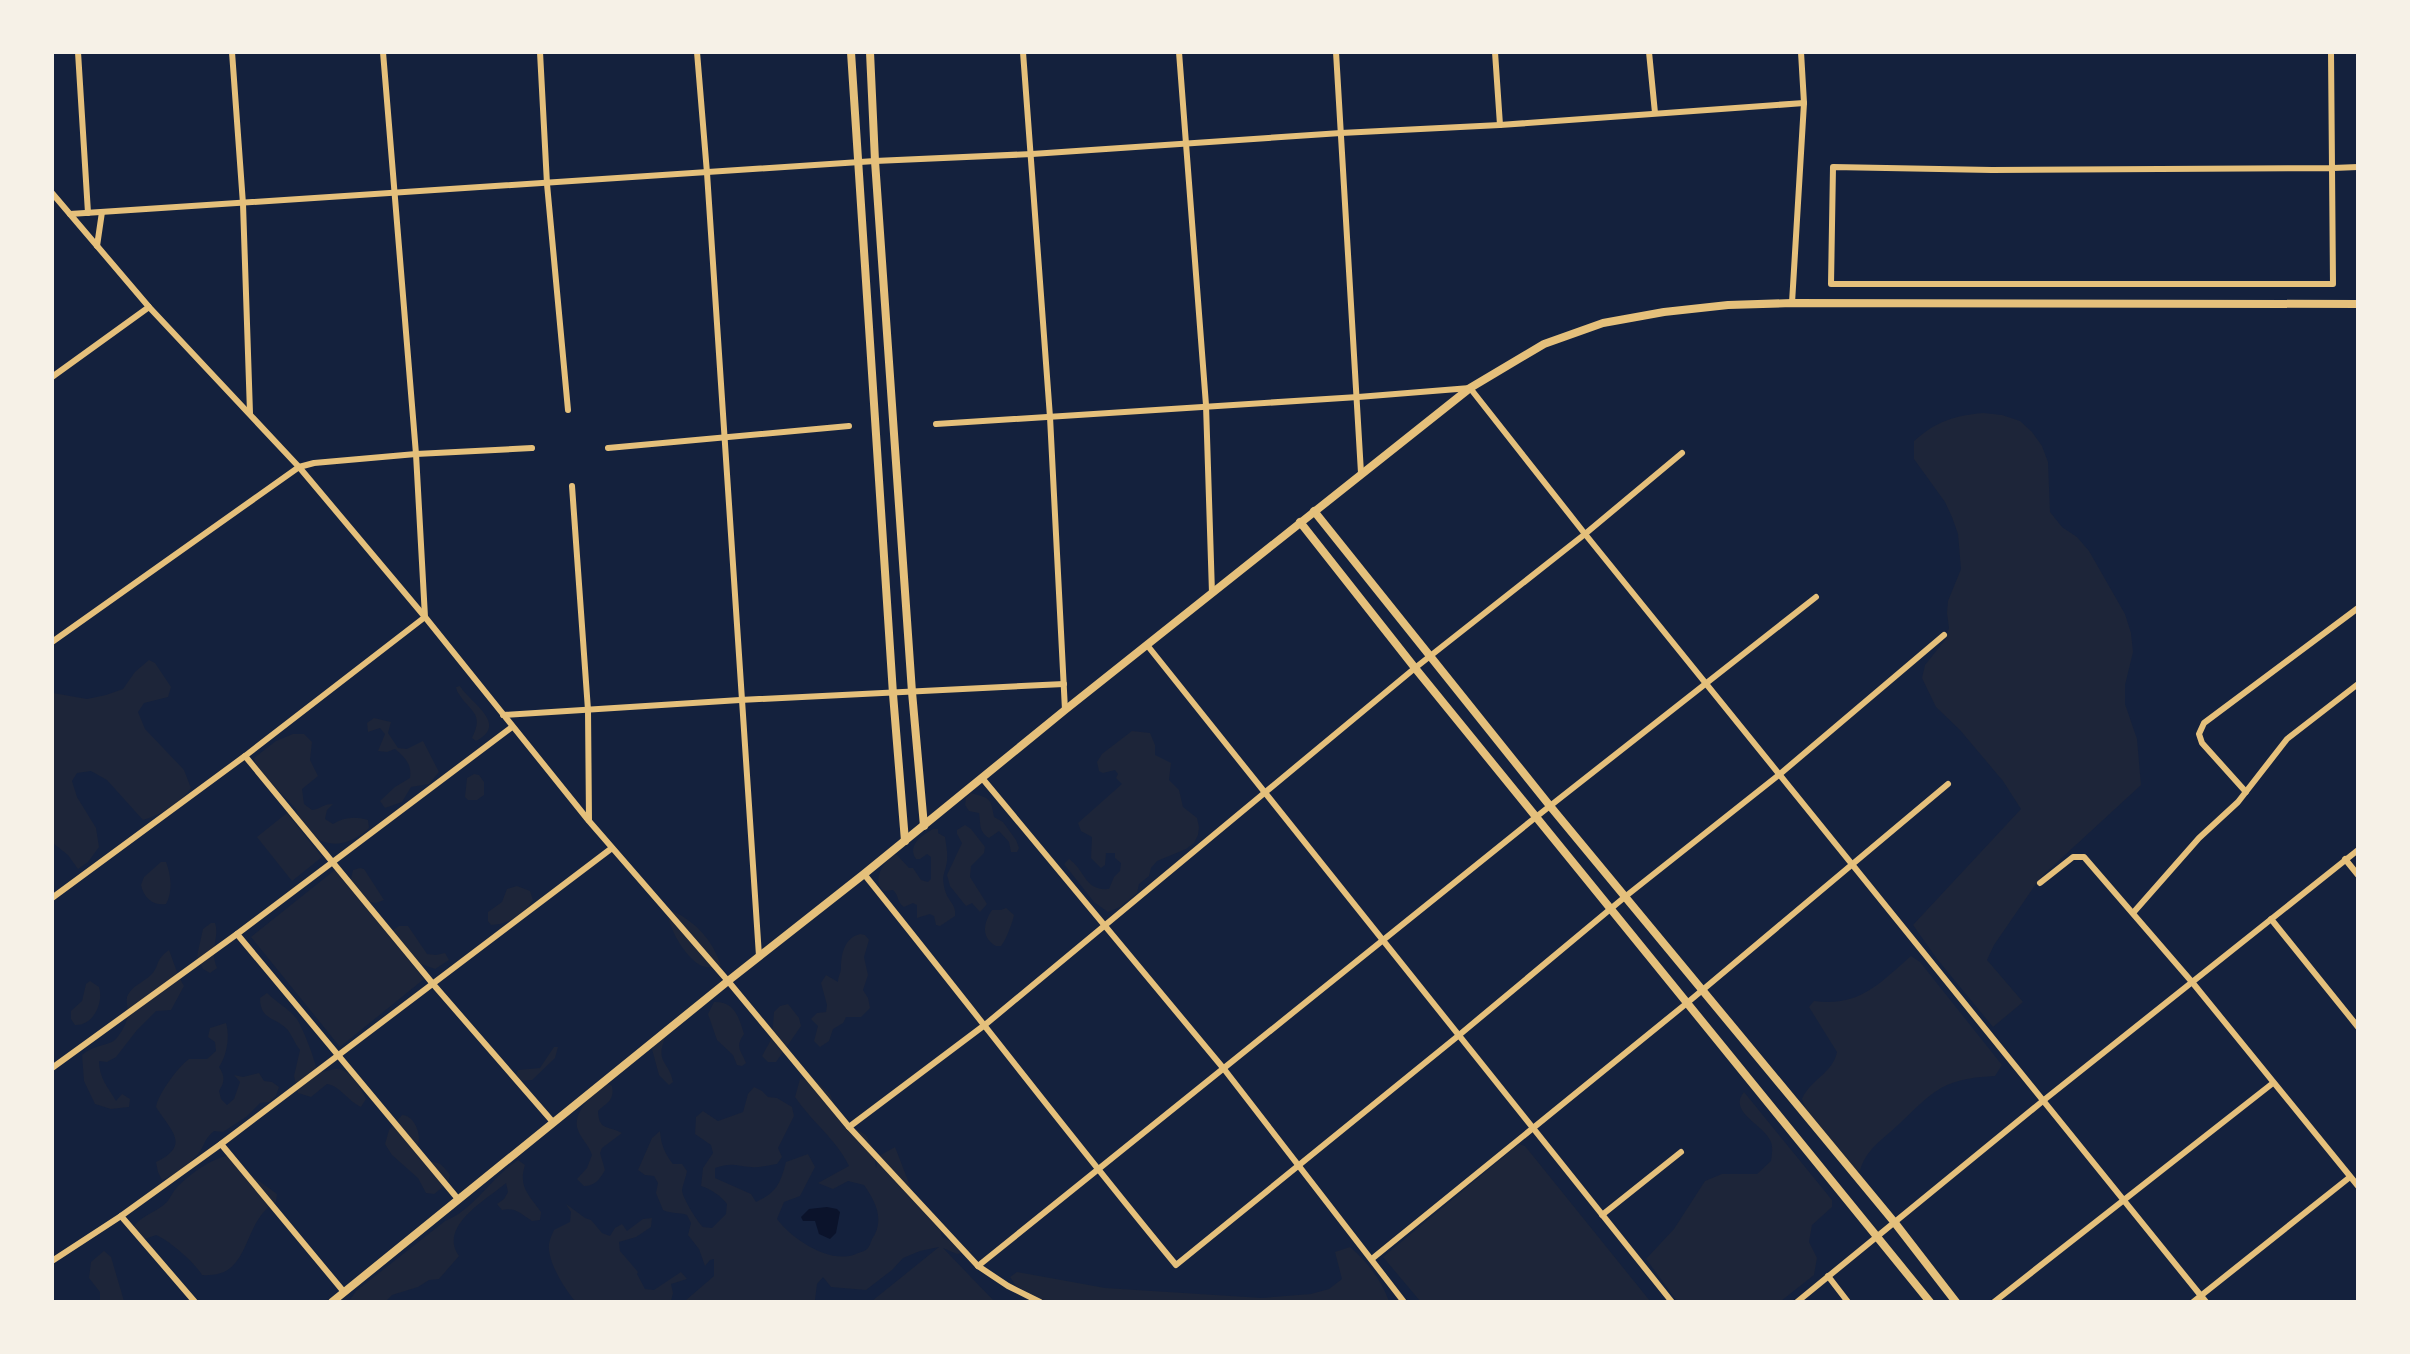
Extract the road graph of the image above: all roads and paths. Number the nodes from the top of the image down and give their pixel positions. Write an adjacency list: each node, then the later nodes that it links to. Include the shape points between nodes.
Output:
1 (78, 52): 31 (street)
2 (232, 52): 29 (street)
3 (383, 52): 27 (street)
4 (540, 52): 26 (street)
5 (697, 52): 25 (street)
6 (851, 52): 22 (street)
7 (870, 52): 21 (street)
8 (1023, 52): 20 (street)
9 (1179, 52): 19 (street)
10 (1336, 52): 18 (street)
11 (1495, 52): 17 (street)
12 (1649, 52): 16 (street)
13 (1801, 52): 15 (street)
14 (2331, 52): 24 (street)
15 (1804, 103): 16 (street); 34 (street)
16 (1655, 113): 17 (street)
17 (1500, 125): 18 (street)
18 (1341, 133): 19 (street); 39 (street)
19 (1186, 143): 20 (street); 40 (street)
20 (1032, 154): 21 (street); 43 (street)
21 (875, 161): 22 (street); 69 (street)
22 (858, 162): 25 (street); 70 (street)
23 (2358, 167): 24 (street)
24 (2332, 168): 24 (street, via 1833,167 1831,284 2333,284)
25 (707, 173): 26 (street); 46 (street)
26 (547, 184): 27 (street); 41 (street)
27 (394, 192): 29 (street); 50 (street)
28 (52, 193): 32 (street)
29 (243, 204): 30 (street); 42 (street)
30 (102, 212): 31 (street); 33 (street)
31 (88, 213): 32 (street)
32 (70, 214): 33 (street)
33 (97, 246): 36 (street)
34 (1792, 303): 35 (street); 38 (street, via 1717,306 1603,323 1544,344)
35 (2358, 304)
36 (149, 307): 37 (street); 42 (street)
37 (52, 377)
38 (1470, 387): 39 (street); 52 (street); 56 (street)
39 (1358, 397): 40 (street); 52 (street)
40 (1206, 405): 43 (street); 57 (street)
41 (568, 411)
42 (250, 414): 51 (street)
43 (1050, 417): 44 (street); 67 (street)
44 (936, 424)
45 (849, 426): 46 (street)
46 (724, 439): 48 (street); 71 (street)
47 (532, 448): 50 (street)
48 (608, 448)
49 (1682, 453): 56 (street)
50 (416, 454): 51 (street); 60 (street)
51 (299, 467): 60 (street); 62 (street)
52 (1361, 473): 54 (street)
53 (572, 486): 72 (street)
54 (1314, 511): 55 (street); 64 (street)
55 (1300, 522): 57 (street); 65 (street)
56 (1585, 534): 64 (street); 66 (street)
57 (1212, 593): 63 (street)
58 (1816, 597): 66 (street)
59 (2358, 608): 80 (street, via 2204,723 2199,734 2202,743)
60 (425, 617): 74 (street); 76 (street)
61 (1944, 635): 77 (street)
62 (52, 642)
63 (1147, 645): 73 (street); 81 (street)
64 (1431, 656): 65 (street); 82 (street)
65 (1415, 668): 81 (street); 83 (street)
66 (1706, 683): 77 (street); 82 (street)
67 (1064, 684): 69 (street); 73 (street)
68 (2358, 684): 80 (street, via 2292,734)
69 (912, 692): 70 (street); 85 (street)
70 (893, 694): 71 (street); 86 (street)
71 (740, 700): 72 (street); 103 (street)
72 (588, 710): 74 (street); 84 (street)
73 (1065, 710): 78 (street)
74 (503, 715): 75 (street)
75 (512, 727): 84 (street); 90 (street)
76 (245, 756): 90 (street); 96 (street)
77 (1780, 774): 91 (street); 95 (street)
78 (982, 778): 85 (street); 100 (street)
79 (1948, 784): 91 (street)
80 (2246, 792): 98 (street)
81 (1264, 794): 100 (street); 102 (street)
82 (1550, 806): 83 (street); 95 (street)
83 (1536, 817): 97 (street); 102 (street)
84 (589, 821): 87 (street)
85 (924, 826): 86 (street)
86 (905, 841): 92 (street)
87 (612, 848): 104 (street); 106 (street)
88 (2358, 850): 89 (street)
89 (2345, 860): 93 (street); 99 (street)
90 (332, 862): 101 (street); 106 (street)
91 (1852, 865): 107 (street); 116 (street)
92 (864, 874): 103 (street); 109 (street)
93 (2358, 875)
94 (2040, 883): 98 (street, via 2079,855)
95 (1626, 896): 97 (street); 107 (street)
96 (52, 898)
97 (1610, 909): 108 (street); 111 (street)
98 (2133, 913): 105 (street)
99 (2271, 919): 105 (street); 110 (street)
100 (1105, 926): 109 (street); 114 (street)
101 (237, 934): 112 (street); 113 (street)
102 (1383, 942): 111 (street); 114 (street)
103 (759, 956): 104 (street)
104 (728, 981): 117 (street); 118 (street)
105 (2192, 982): 115 (street); 116 (street)
106 (433, 984): 112 (street); 117 (street)
107 (1702, 990): 108 (street); 130 (street)
108 (1687, 1003): 119 (street); 131 (street)
109 (986, 1024): 118 (street); 123 (street)
110 (2358, 1027)
111 (1458, 1036): 119 (street); 122 (street)
112 (338, 1054): 120 (street); 126 (street)
113 (52, 1068)
114 (1224, 1069): 122 (street); 123 (street)
115 (2273, 1083): 124 (street); 127 (street)
116 (2044, 1100): 127 (street); 130 (street)
117 (552, 1121): 126 (street)
118 (849, 1127): 134 (street)
119 (1532, 1128): 128 (street); 132 (street)
120 (221, 1144): 129 (street); 136 (street)
121 (1681, 1152): 128 (street)
122 (1300, 1165): 123 (street, via 1176,1265); 132 (street)
123 (1098, 1171): 134 (street)
124 (2350, 1177): 125 (street); 137 (street)
125 (2358, 1186)
126 (458, 1199): 136 (street)
127 (2123, 1199): 137 (street); 147 (street)
128 (1602, 1215): 142 (street)
129 (121, 1216): 133 (street); 138 (street)
130 (1895, 1223): 131 (street); 146 (street)
131 (1877, 1238): 135 (street); 145 (street)
132 (1372, 1258): 141 (street)
133 (52, 1261)
134 (978, 1266): 140 (street)
135 (1828, 1276): 143 (street); 144 (street)
136 (344, 1292): 139 (street)
137 (2201, 1295): 148 (street); 149 (street)
138 (195, 1302)
139 (332, 1302)
140 (1040, 1302)
141 (1404, 1302)
142 (1672, 1302)
143 (1797, 1302)
144 (1848, 1302)
145 (1930, 1302)
146 (1956, 1302)
147 (1994, 1302)
148 (2193, 1302)
149 (2206, 1302)

